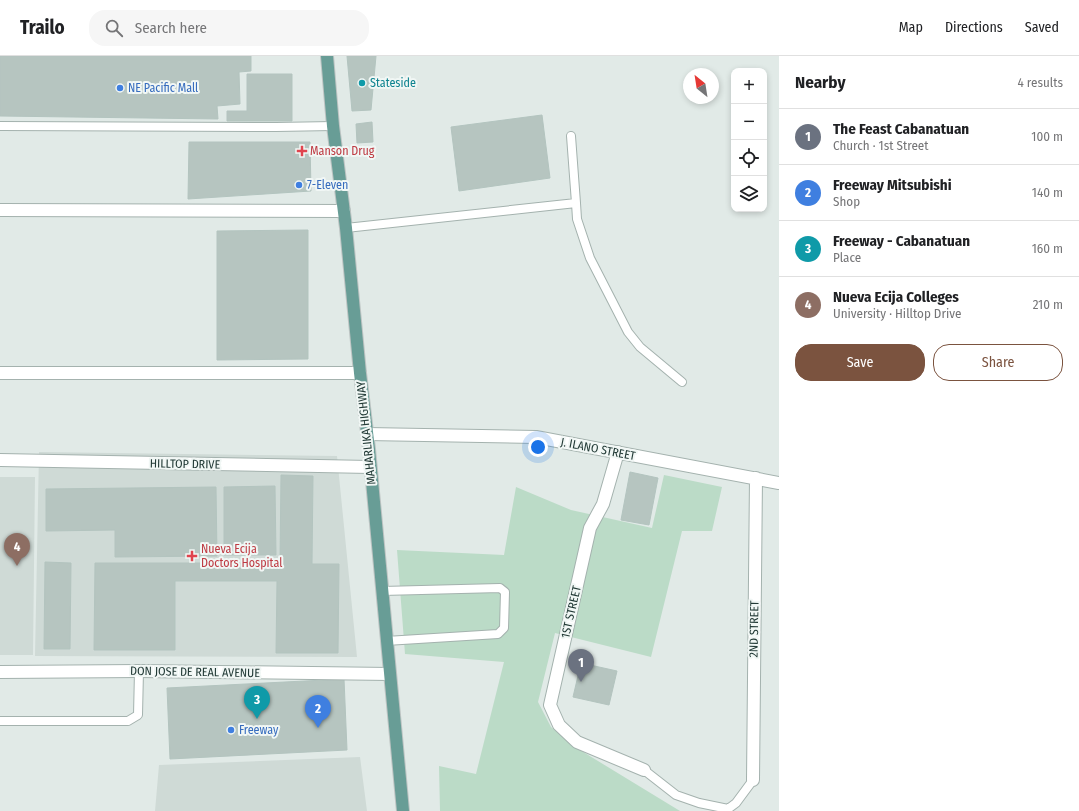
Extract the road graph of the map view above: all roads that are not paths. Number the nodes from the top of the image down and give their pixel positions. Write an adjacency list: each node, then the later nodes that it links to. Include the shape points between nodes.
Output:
1 (327, 56): 3 (main road, MAHARLIKA HIGHWAY)
2 (0, 126): 3 (lane)
3 (333, 126): 7 (main road, MAHARLIKA HIGHWAY)
4 (571, 136): 5 (lane)
5 (576, 203): 8 (lane); 11 (lane, via 577,219 590,258 628,332 640,347)
6 (0, 210): 7 (street)
7 (344, 211): 8 (main road, MAHARLIKA HIGHWAY)
8 (346, 228): 9 (main road, MAHARLIKA HIGHWAY)
9 (360, 373): 10 (street); 12 (main road, MAHARLIKA HIGHWAY)
10 (0, 374)
11 (682, 382)
12 (367, 434): 13 (street, J. ILANO STREET, via 536,437); 15 (main road, MAHARLIKA HIGHWAY)
13 (618, 452): 16 (street, J. ILANO STREET); 24 (street, 1ST STREET, via 602,504 590,528 550,705 558,725 577,742)
14 (0, 461): 15 (street, HILLTOP DRIVE)
15 (370, 468): 18 (main road, MAHARLIKA HIGHWAY)
16 (756, 478): 17 (street, J. ILANO STREET); 25 (street, 2ND STREET)
17 (779, 483)
18 (382, 590): 19 (main road, MAHARLIKA HIGHWAY); 19 (lane, via 500,588 505,592 504,628 498,634)
19 (386, 641): 22 (main road, MAHARLIKA HIGHWAY)
20 (139, 671): 21 (street, DON JOSE DE REAL AVENUE); 22 (street, DON JOSE DE REAL AVENUE); 23 (lane, via 138,715 128,721)
21 (0, 672)
22 (390, 674): 26 (main road, MAHARLIKA HIGHWAY)
23 (0, 721)
24 (644, 770): 25 (lane, via 676,795 728,809 736,803)
25 (753, 780)
26 (403, 811)

